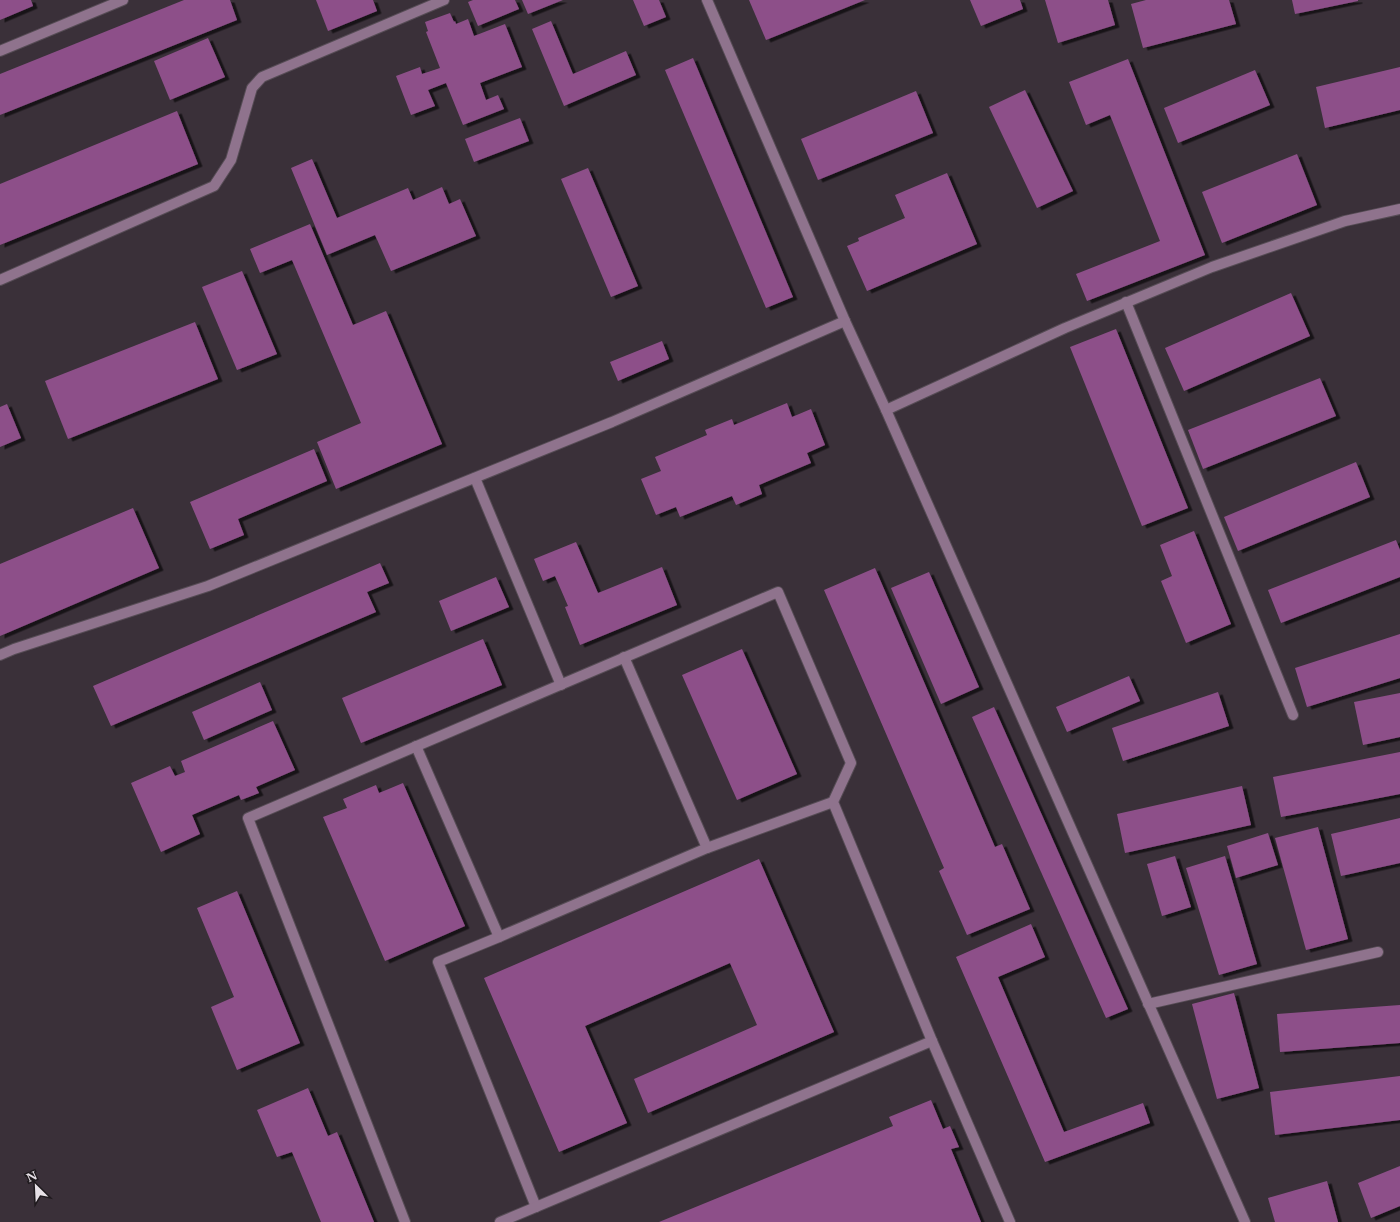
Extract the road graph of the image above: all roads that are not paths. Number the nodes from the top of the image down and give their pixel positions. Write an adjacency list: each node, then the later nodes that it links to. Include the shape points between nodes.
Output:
1 (123, 0): 4 (street)
2 (444, 0): 6 (street, via 262,77 252,88 231,160 214,186)
3 (707, 0): 8 (street)
4 (0, 51)
5 (1400, 209): 7 (street, via 1345,221 1212,267)
6 (0, 280)
7 (1126, 302): 9 (street); 14 (street)
8 (845, 321): 9 (street); 10 (street)
9 (886, 410): 20 (street)
10 (476, 478): 11 (street, via 208,586); 13 (street)
11 (0, 655)
12 (624, 658): 13 (street); 16 (street, via 778,592 850,763); 17 (street)
13 (561, 685): 15 (street)
14 (1293, 715)
15 (416, 746): 18 (street); 23 (street, via 248,818)
16 (833, 802): 17 (street); 21 (street)
17 (706, 848): 18 (street)
18 (499, 937): 22 (street, via 438,962)
19 (1378, 952): 20 (street)
20 (1148, 1004): 26 (street)
21 (932, 1041): 22 (street); 25 (street)
22 (536, 1207): 24 (street)
23 (406, 1222)
24 (500, 1222)
25 (1010, 1222)
26 (1245, 1222)

